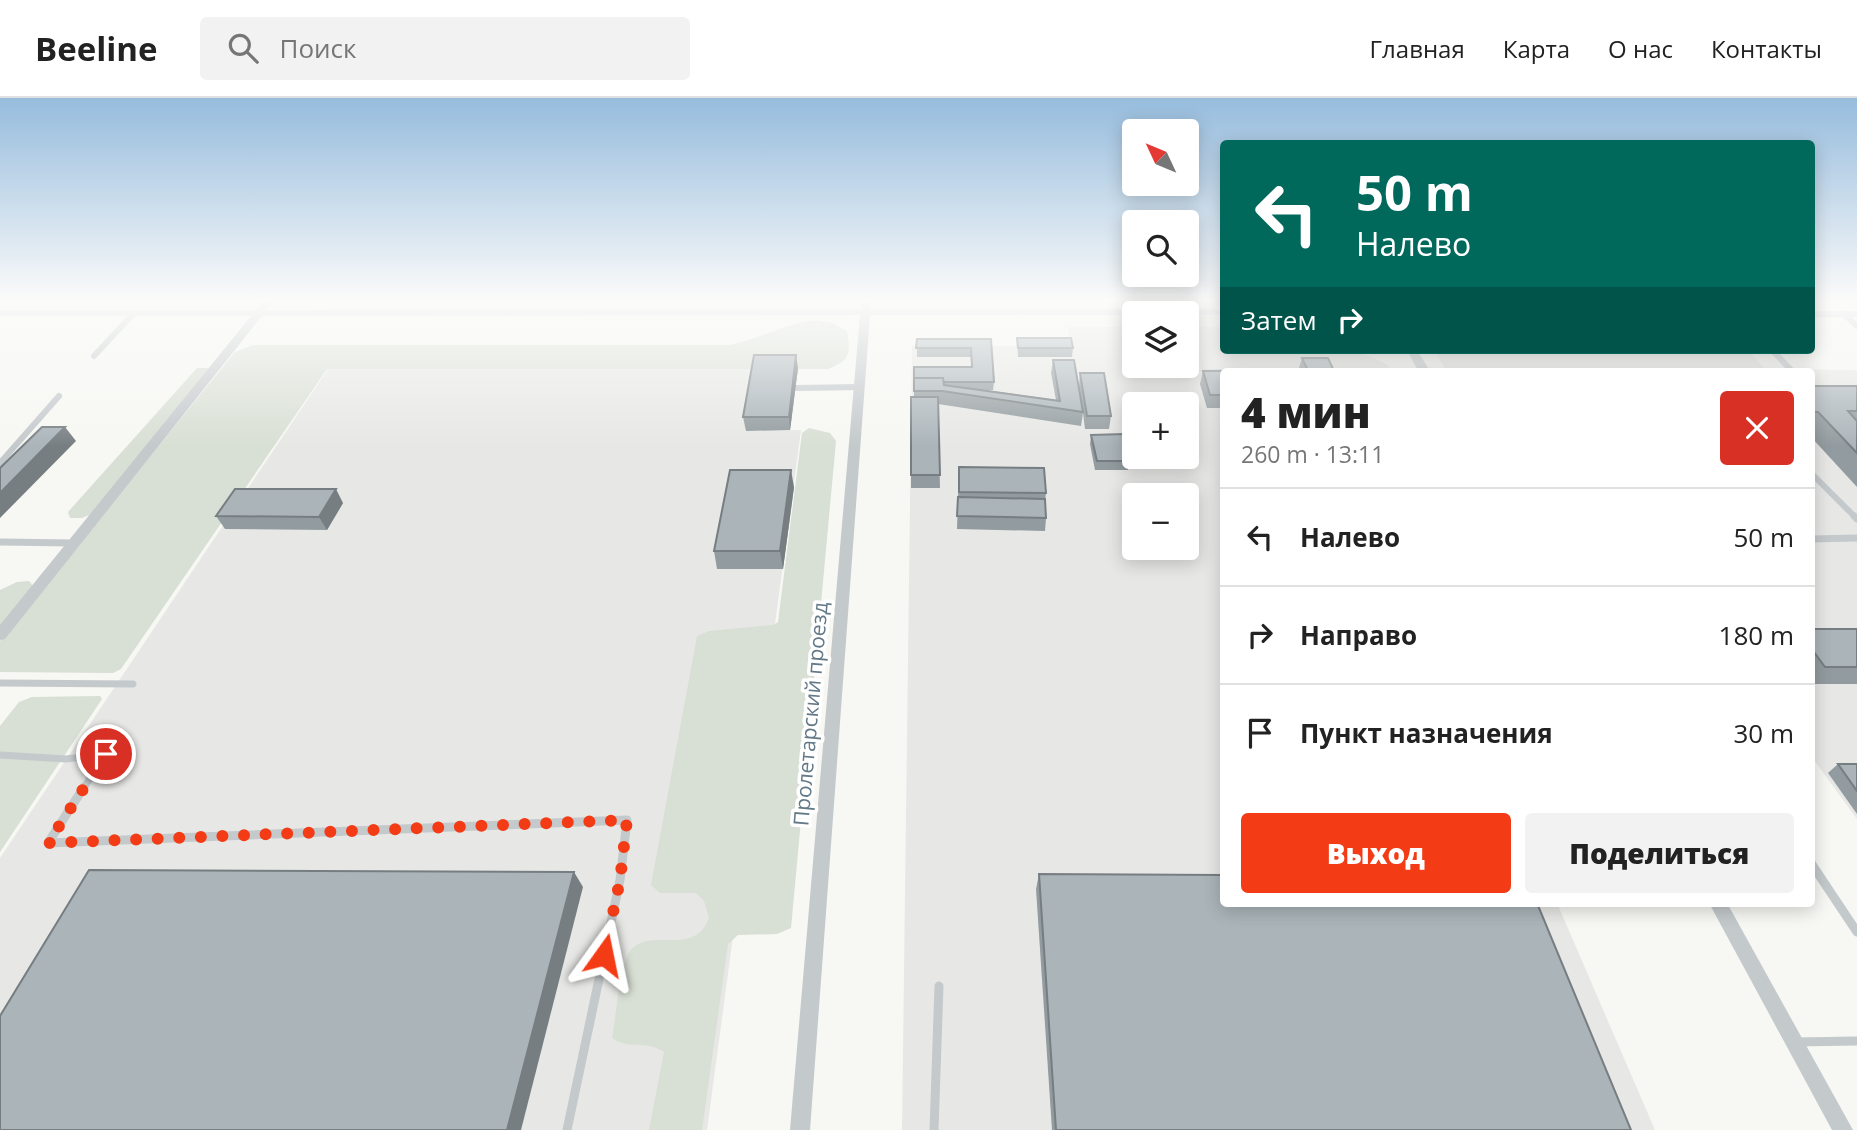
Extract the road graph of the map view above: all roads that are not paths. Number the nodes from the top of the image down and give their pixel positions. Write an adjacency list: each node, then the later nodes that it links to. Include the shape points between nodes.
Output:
1 (99, 350): 5 (lane)
2 (229, 350): 16 (street)
3 (863, 350): 7 (street, Пролетарский проезд)
4 (1776, 354): 6 (lane)
5 (94, 356)
6 (1789, 368)
7 (860, 387): 8 (lane); 28 (street, Пролетарский проезд)
8 (795, 388)
9 (59, 396): 10 (lane)
10 (0, 463)
11 (1815, 477): 12 (lane)
12 (1857, 519)
13 (1857, 538): 14 (lane)
14 (1815, 539)
15 (0, 542): 16 (lane)
16 (74, 543): 17 (street)
17 (0, 635)
18 (0, 683): 19 (lane)
19 (133, 684)
20 (0, 755): 27 (lane, via 66,759 106,754 48,843 627,820 620,880)
21 (1815, 869): 23 (lane)
22 (1720, 907): 26 (street)
23 (1857, 932)
24 (939, 986): 29 (lane)
25 (1857, 1041): 26 (lane)
26 (1795, 1042): 30 (street)
27 (567, 1130)
28 (800, 1130)
29 (934, 1130)
30 (1843, 1130)

